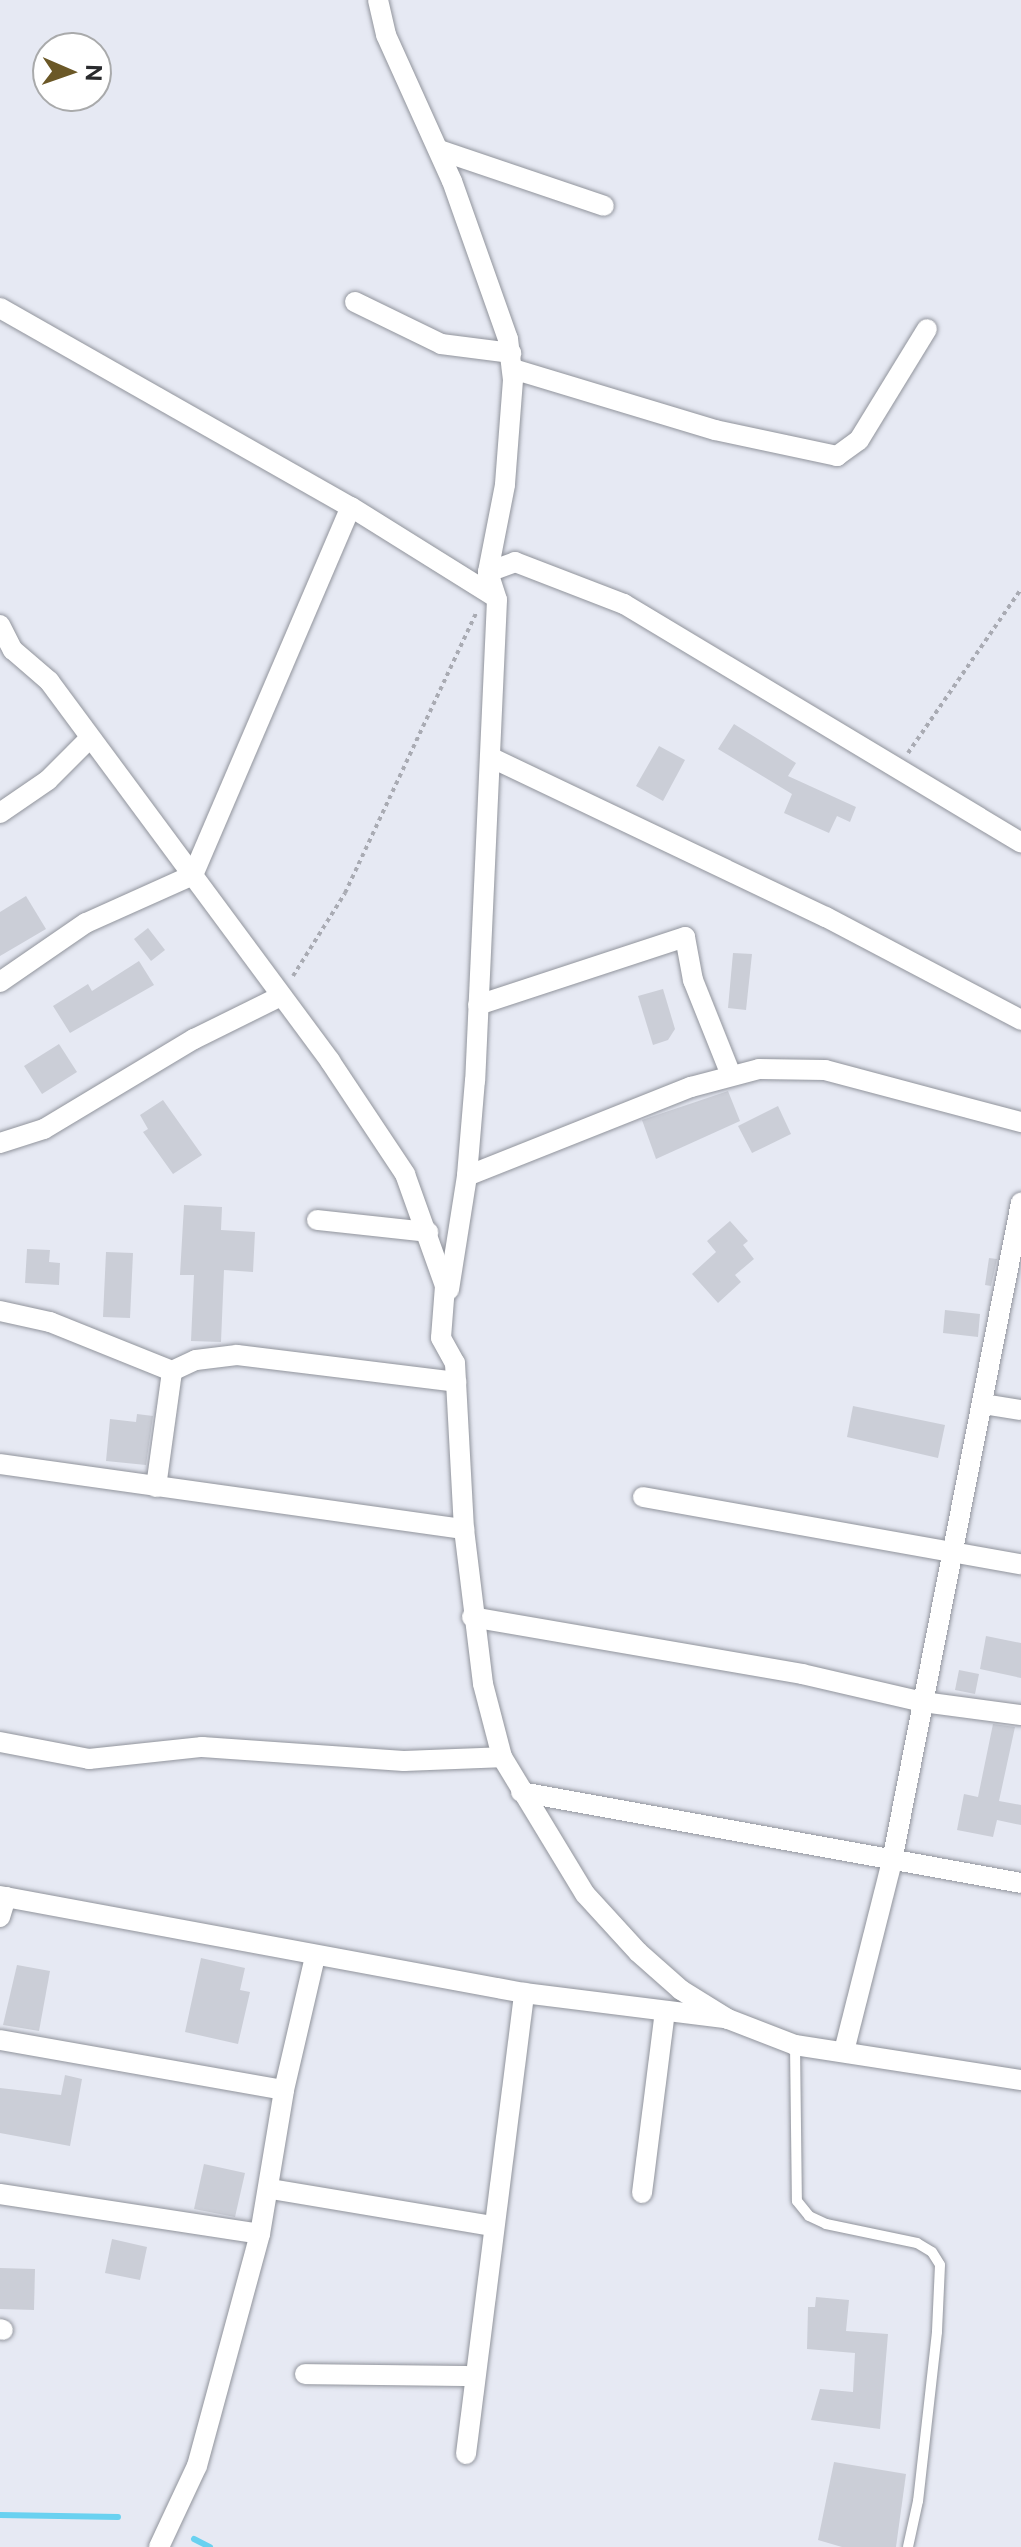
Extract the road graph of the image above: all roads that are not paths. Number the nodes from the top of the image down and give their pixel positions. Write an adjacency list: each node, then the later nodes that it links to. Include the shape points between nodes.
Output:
1 (378, 0): 2 (street, via 386,35)
2 (439, 150): 3 (street); 7 (street)
3 (604, 206)
4 (355, 302): 7 (street, via 441,344)
5 (0, 308): 8 (street)
6 (927, 329): 7 (street, via 859,440 837,456 715,430)
7 (512, 361): 9 (street, via 505,485)
8 (351, 507): 9 (street); 16 (street)
9 (491, 587): 13 (street); 15 (street, via 515,562 624,604 791,700 895,772 969,809)
10 (0, 625): 11 (street)
11 (7, 653): 12 (street, via 49,681)
12 (90, 738): 14 (street, via 48,780); 16 (street)
13 (490, 757): 19 (street); 20 (street, via 826,917)
14 (0, 813)
15 (1021, 843)
16 (193, 875): 17 (street, via 86,923); 18 (street)
17 (0, 982)
18 (281, 996): 23 (street, via 194,1039 44,1129); 27 (street, via 370,1117 405,1174)
19 (478, 1005): 21 (street, via 685,937 693,980); 24 (street)
20 (1021, 1020)
21 (731, 1075): 22 (street, via 787,1066 825,1070); 24 (street)
22 (1021, 1122)
23 (0, 1143)
24 (467, 1176): 30 (street)
25 (1021, 1203): 28 (street)
26 (317, 1220): 27 (street)
27 (428, 1232): 30 (street, via 445,1286)
28 (1015, 1263): 33 (street)
29 (0, 1311): 31 (street, via 50,1322)
30 (441, 1338): 32 (street, via 455,1363)
31 (172, 1371): 32 (street, via 196,1360 237,1355); 36 (street)
32 (456, 1382): 38 (street)
33 (983, 1404): 34 (street); 39 (street)
34 (1021, 1410)
35 (0, 1464): 36 (street)
36 (156, 1487): 38 (street)
37 (643, 1497): 39 (street)
38 (464, 1529): 41 (street)
39 (954, 1553): 40 (street); 42 (street)
40 (1021, 1564)
41 (472, 1617): 42 (street, via 802,1674); 45 (street)
42 (923, 1702): 43 (street); 47 (street)
43 (1021, 1715)
44 (0, 1742): 45 (street, via 89,1759 202,1747 404,1761)
45 (502, 1757): 46 (street)
46 (521, 1792): 47 (street); 53 (street, via 585,1894 681,1990)
47 (892, 1861): 48 (street); 56 (street)
48 (1021, 1883)
49 (2, 1903): 50 (street)
50 (315, 1957): 51 (street); 58 (street)
51 (524, 1993): 52 (street); 62 (street)
52 (665, 2012): 53 (street); 60 (street)
53 (728, 2019): 55 (street)
54 (0, 2040): 58 (street)
55 (795, 2045): 56 (street); 68 (lane, via 797,2201 809,2216 826,2224 917,2243 940,2265 918,2501)
56 (844, 2051): 57 (street)
57 (1021, 2080)
58 (284, 2090): 59 (street)
59 (271, 2189): 62 (street); 63 (street)
60 (642, 2193)
61 (0, 2194): 63 (street)
62 (493, 2226): 65 (street)
63 (260, 2234): 67 (street, via 197,2466)
64 (305, 2374): 65 (street)
65 (474, 2376): 66 (street)
66 (466, 2454)
67 (159, 2547)
68 (908, 2547)

